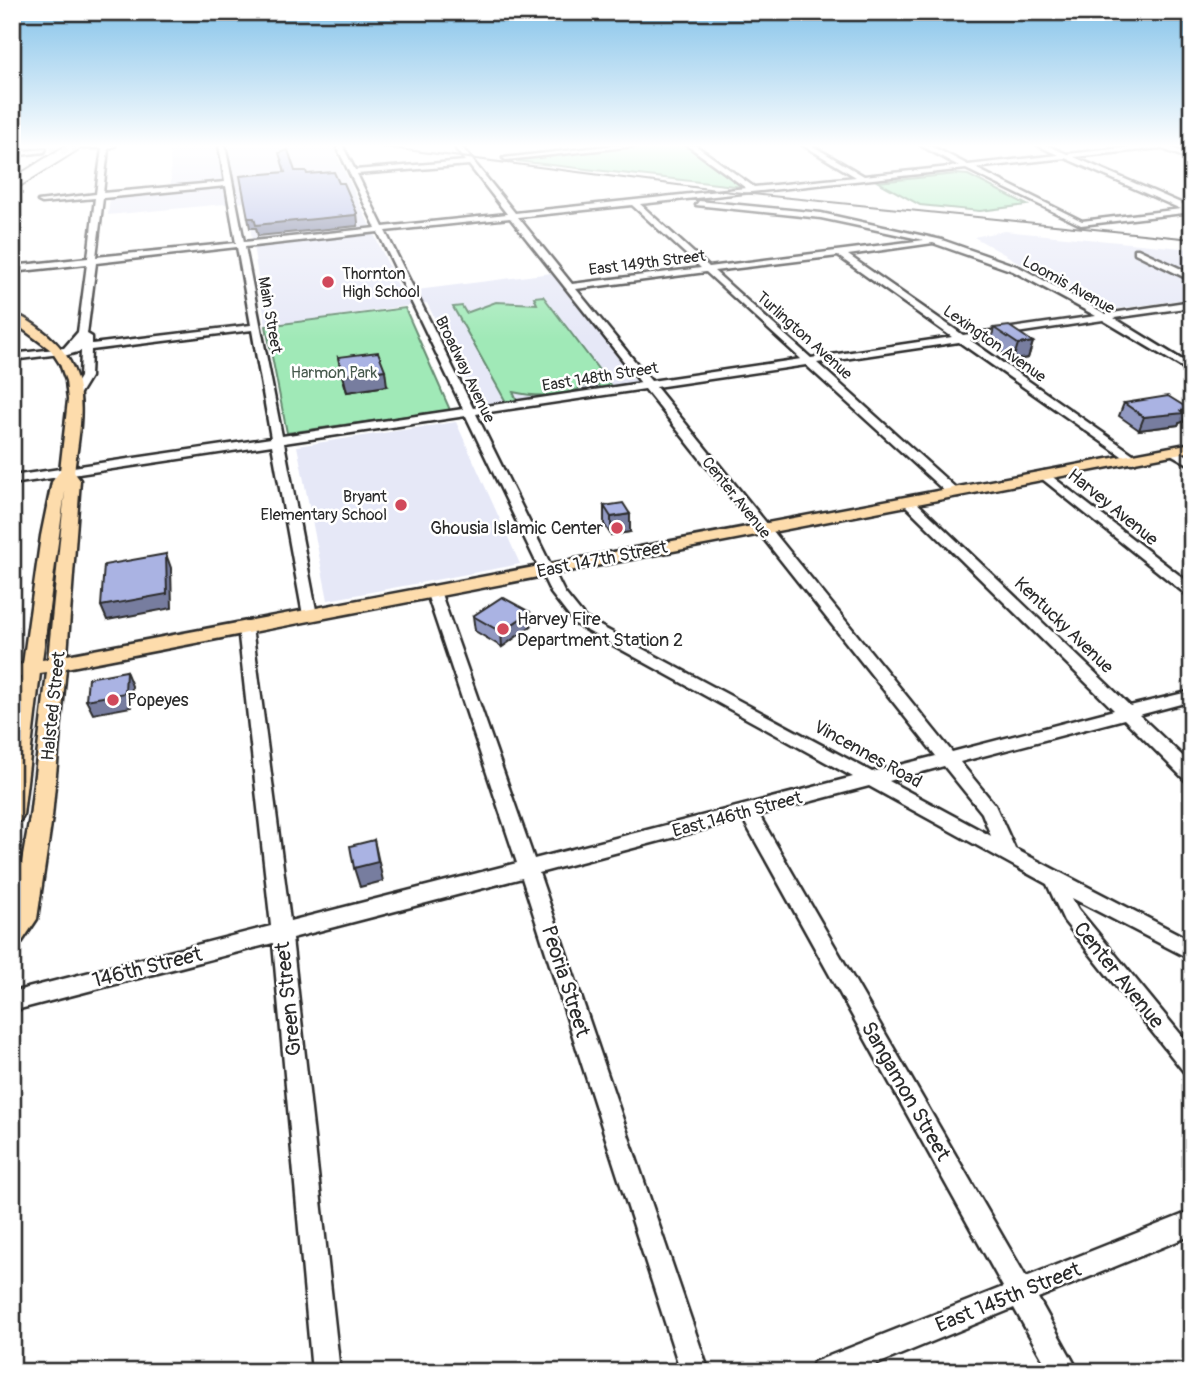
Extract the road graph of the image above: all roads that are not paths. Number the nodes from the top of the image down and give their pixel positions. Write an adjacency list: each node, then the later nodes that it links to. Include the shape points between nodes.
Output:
1 (98, 210): 16 (street)
2 (234, 210): 13 (street, Main Street)
3 (370, 210): 11 (street, Broadway Avenue)
4 (505, 210): 10 (street, Center Avenue)
5 (571, 210): 10 (street)
6 (641, 210): 18 (street, Turlington Avenue)
7 (771, 210): 12 (street, Loomis Avenue, via 828,215)
8 (1054, 210): 9 (street, via 1081,223)
9 (1191, 210)
10 (510, 216): 11 (street); 20 (street, Center Avenue)
11 (380, 230): 13 (street); 34 (street, Broadway Avenue)
12 (938, 241): 15 (street, East 149th Street); 23 (street, Loomis Avenue, via 1017,270)
13 (240, 245): 16 (street); 24 (street, Main Street)
14 (1138, 251): 19 (street)
15 (840, 253): 18 (street, East 149th Street); 26 (street, Lexington Avenue)
16 (92, 261): 17 (street); 25 (street)
17 (12, 269)
18 (709, 270): 20 (street, East 149th Street); 30 (street, Turlington Avenue)
19 (1192, 278)
20 (568, 287): 32 (street, Center Avenue)
21 (1192, 304): 23 (street, East 148th Street)
22 (12, 316): 28 (main road, Halsted Street)
23 (1102, 318): 26 (street, East 148th Street); 31 (street, Loomis Avenue)
24 (255, 327): 27 (street); 35 (street, Main Street)
25 (83, 333): 27 (street); 28 (street)
26 (961, 339): 30 (street, East 148th Street); 38 (street, Lexington Avenue)
27 (86, 348): 28 (street); 33 (street, via 85,377)
28 (63, 352): 29 (street); 33 (main road, Halsted Street)
29 (12, 357)
30 (810, 360): 32 (street, East 148th Street); 43 (street, Turlington Avenue)
31 (1192, 370)
32 (647, 385): 34 (street, East 148th Street); 45 (street, Center Avenue)
33 (75, 393): 40 (main road, Halsted Street)
34 (470, 412): 35 (street, East 148th Street); 46 (street, Broadway Avenue)
35 (275, 441): 40 (street, East 148th Street); 49 (street, Main Street)
36 (1192, 447): 37 (main road, East 147th Street)
37 (1173, 451): 38 (main road, East 147th Street); 39 (street)
38 (1132, 459): 41 (main road, East 147th Street)
39 (1192, 463)
40 (67, 472): 42 (street, East 148th Street); 51 (main road, Halsted Street, via 73,492); 52 (main road, Halsted Street, via 59,482)
41 (1045, 475): 43 (main road, East 147th Street); 48 (street, Harvey Avenue)
42 (12, 480)
43 (954, 493): 44 (main road, East 147th Street)
44 (908, 502): 45 (main road, East 147th Street); 54 (street, Kentucky Avenue)
45 (763, 529): 46 (main road, East 147th Street); 55 (street, Center Avenue)
46 (546, 569): 47 (main road, East 147th Street); 57 (street, Vincennes Road, via 580,621)
47 (433, 591): 49 (main road, East 147th Street); 61 (street, Peoria Street)
48 (1192, 592)
49 (310, 615): 50 (main road, East 147th Street)
50 (245, 627): 51 (main road, East 147th Street); 63 (street, Green Street)
51 (58, 663): 52 (main road, East 147th Street); 64 (main road, Halsted Street, via 25,919)
52 (22, 670): 59 (main road, Halsted Street)
53 (1192, 696): 54 (street, East 146th Street)
54 (1126, 713): 55 (street, East 146th Street); 56 (street, Kentucky Avenue)
55 (948, 759): 57 (street, East 146th Street); 60 (street, Center Avenue, via 989,810)
56 (1192, 776)
57 (869, 779): 58 (street, East 146th Street); 60 (street, Vincennes Road)
58 (747, 811): 61 (street, East 146th Street); 69 (street, Sangamon Street)
59 (12, 815)
60 (1008, 854): 62 (street, Vincennes Road)
61 (528, 868): 63 (street, East 146th Street); 71 (street, Peoria Street)
62 (1054, 879): 65 (street, Vincennes Road); 67 (street, Center Avenue, via 1071,915)
63 (282, 933): 66 (street, 146th Street); 70 (street, Green Street)
64 (12, 936)
65 (1192, 951)
66 (12, 1002)
67 (1192, 1065)
68 (1192, 1223): 69 (street, East 145th Street)
69 (1020, 1292): 72 (street, East 145th Street); 73 (street, Sangamon Street)
70 (326, 1372)
71 (695, 1372)
72 (824, 1372)
73 (1065, 1372)

